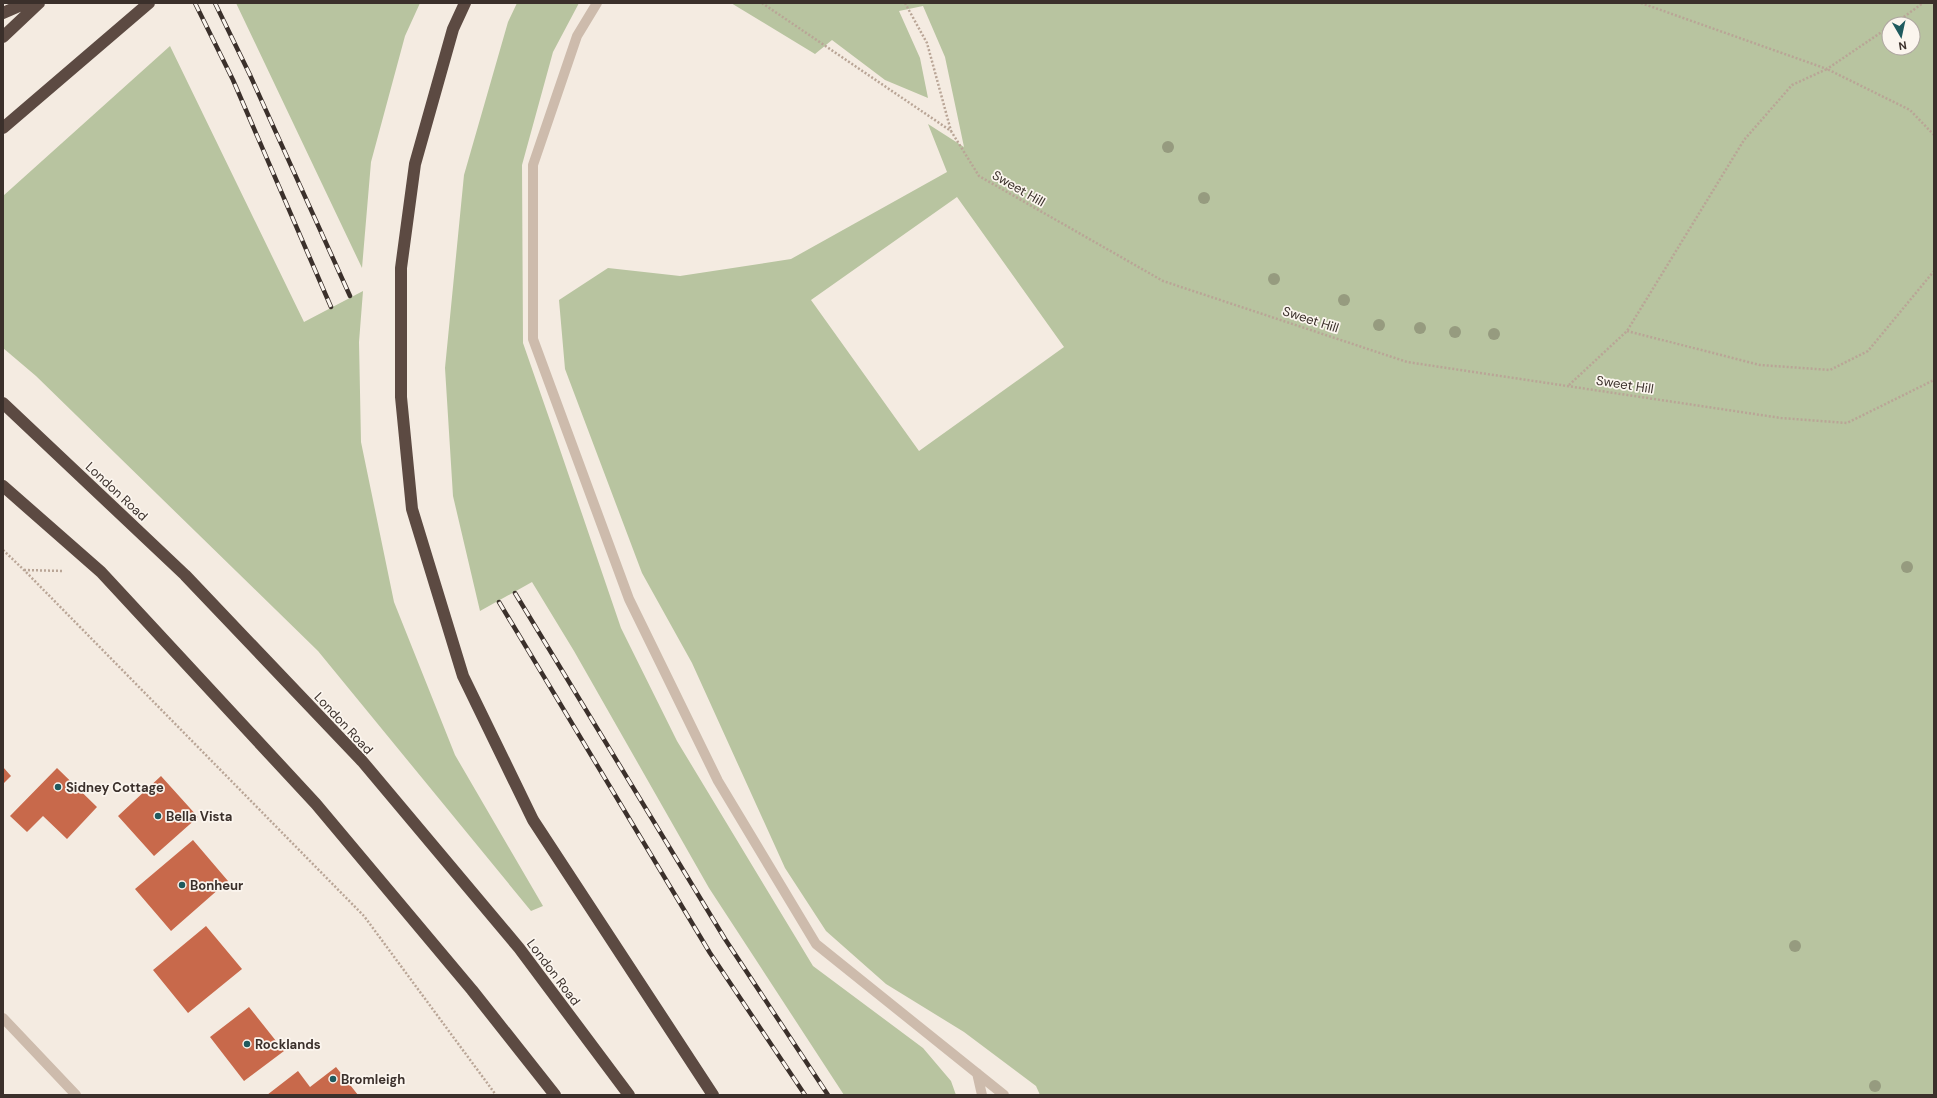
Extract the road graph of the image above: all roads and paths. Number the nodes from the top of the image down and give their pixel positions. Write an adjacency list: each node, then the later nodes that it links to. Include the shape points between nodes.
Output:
1 (26, 3): 10 (highway)
2 (39, 3): 13 (highway)
3 (149, 3): 15 (highway)
4 (465, 3): 31 (highway, via 453,29 415,164 401,268 401,397 412,509 464,676 533,820)
5 (597, 3): 26 (street, via 577,36 533,165 532,339 629,599 718,781 816,944)
6 (762, 3): 16 (path, Sweet Hill)
7 (905, 3): 16 (path, via 927,43)
8 (1641, 3): 14 (path)
9 (1923, 3): 11 (path)
10 (3, 13)
11 (1905, 16)
12 (1881, 32): 14 (path)
13 (3, 37)
14 (1827, 69): 17 (path, via 1910,110); 19 (path, via 1792,85 1744,140)
15 (3, 128)
16 (951, 131): 21 (path, Sweet Hill, via 978,176 1163,281 1407,362)
17 (1934, 135)
18 (1934, 270): 19 (path, via 1868,351 1830,370 1760,365)
19 (1627, 331): 21 (path)
20 (1934, 380): 21 (path, Sweet Hill, via 1847,423 1781,418)
21 (1568, 386)
22 (3, 403): 30 (highway, London Road, via 186,574 362,761 519,948)
23 (3, 486): 29 (highway, via 101,572 316,804 472,990)
24 (3, 550): 28 (path, via 364,916)
25 (3, 1018): 27 (street)
26 (977, 1073): 32 (street); 33 (street)
27 (76, 1095)
28 (496, 1095)
29 (555, 1095)
30 (629, 1095)
31 (712, 1095)
32 (982, 1095)
33 (1004, 1095)

